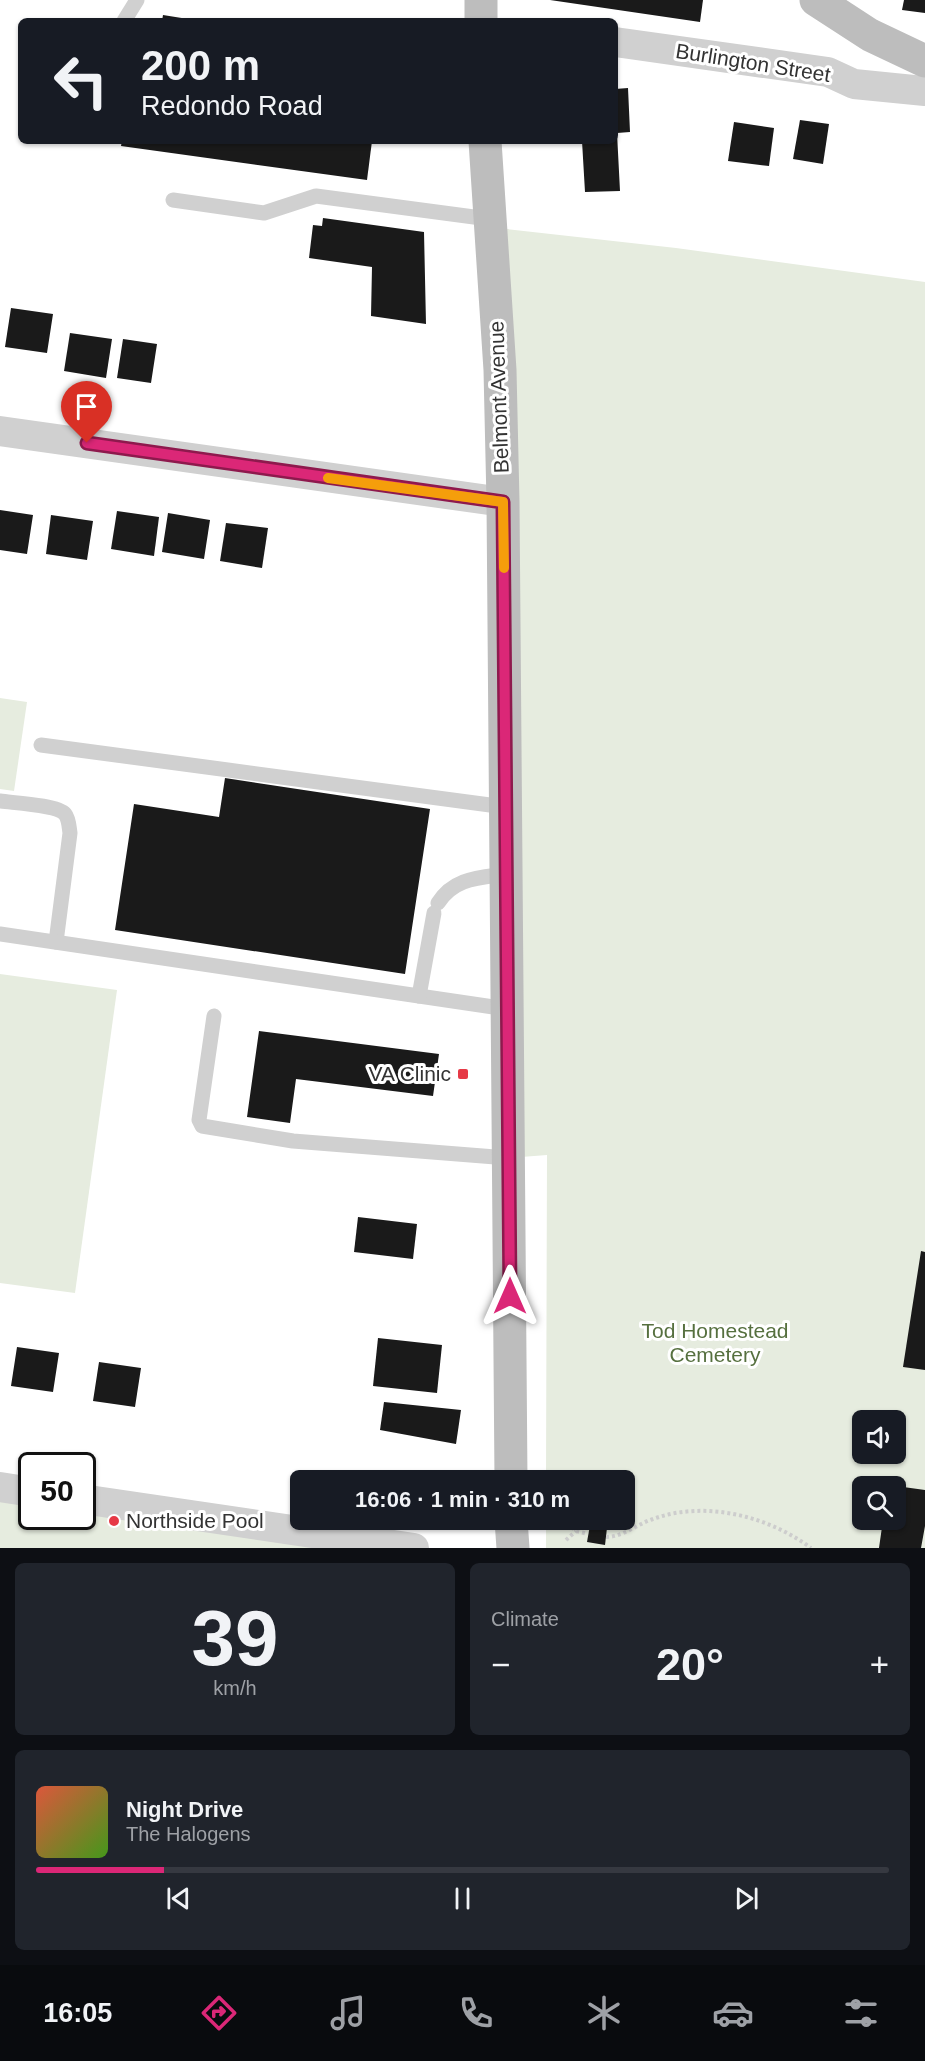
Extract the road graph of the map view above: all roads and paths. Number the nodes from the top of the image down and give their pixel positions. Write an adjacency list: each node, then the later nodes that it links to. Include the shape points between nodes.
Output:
1 (136, 0): 4 (lane)
2 (481, 0): 5 (main road)
3 (828, 4): 7 (main road, via 870,35)
4 (126, 18)
5 (481, 18)
6 (618, 42): 8 (street, Burlington Street, via 828,72 854,84)
7 (925, 61)
8 (925, 91)
9 (485, 144): 11 (main road, Belmont Avenue)
10 (173, 200): 11 (lane, via 264,213 316,196)
11 (489, 219): 13 (main road, Belmont Avenue, via 500,370)
12 (0, 431): 13 (street)
13 (503, 502): 16 (main road, Belmont Avenue)
14 (41, 745): 16 (lane)
15 (0, 801): 19 (lane, via 53,809 67,818 70,832)
16 (506, 807): 17 (main road, Belmont Avenue)
17 (506, 874): 20 (lane, via 453,885 436,908); 21 (main road, Belmont Avenue)
18 (0, 934): 19 (lane)
19 (56, 942): 20 (lane)
20 (419, 996): 21 (lane)
21 (507, 1009): 23 (main road, Belmont Avenue)
22 (214, 1016): 23 (lane, via 199,1120 202,1126 293,1141)
23 (508, 1158): 24 (main road, Belmont Avenue)
24 (511, 1470)
25 (0, 1487): 26 (street)
26 (18, 1490)
27 (96, 1501): 33 (street)
28 (512, 1530): 34 (main road)
29 (576, 1531): 30 (path); 32 (path)
30 (588, 1534)
31 (606, 1537): 35 (path, via 654,1518 717,1512 781,1528)
32 (566, 1540)
33 (414, 1548)
34 (513, 1548)
35 (811, 1548)

